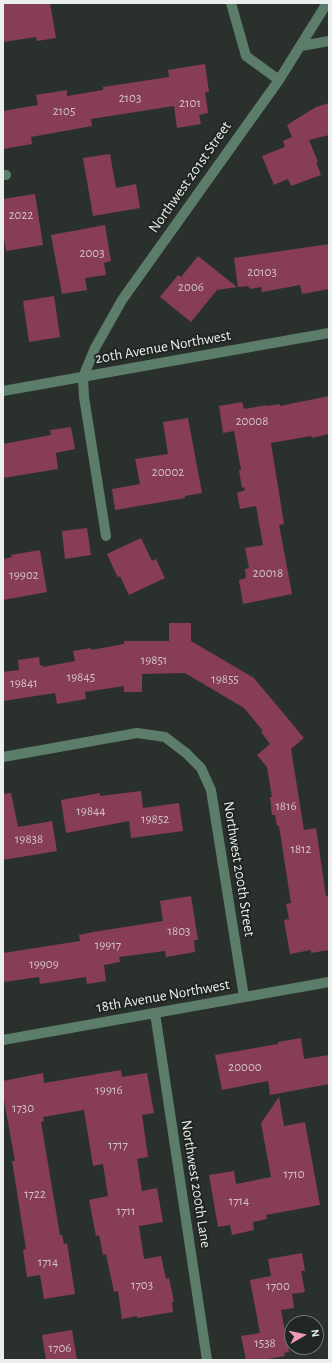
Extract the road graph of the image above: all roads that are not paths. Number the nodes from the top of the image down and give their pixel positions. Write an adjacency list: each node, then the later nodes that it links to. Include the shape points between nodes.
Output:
1 (231, 3): 5 (street, via 246,56)
2 (327, 3): 4 (street, Northwest 201st Street)
3 (329, 41): 4 (street)
4 (301, 46): 5 (street, Northwest 201st Street)
5 (278, 80): 7 (street, Northwest 201st Street, via 122,300 95,348)
6 (329, 333): 7 (street, 20th Avenue Northwest)
7 (83, 377): 8 (street, 20th Avenue Northwest); 9 (street)
8 (3, 391)
9 (106, 536)
10 (3, 757): 12 (street, Northwest 200th Street, via 137,733 164,737 186,752 201,768 211,790)
11 (329, 982): 12 (street, 18th Avenue Northwest)
12 (244, 997): 13 (street, 18th Avenue Northwest)
13 (155, 1013): 14 (street, 18th Avenue Northwest); 15 (street, Northwest 200th Lane)
14 (3, 1040)
15 (208, 1360)

